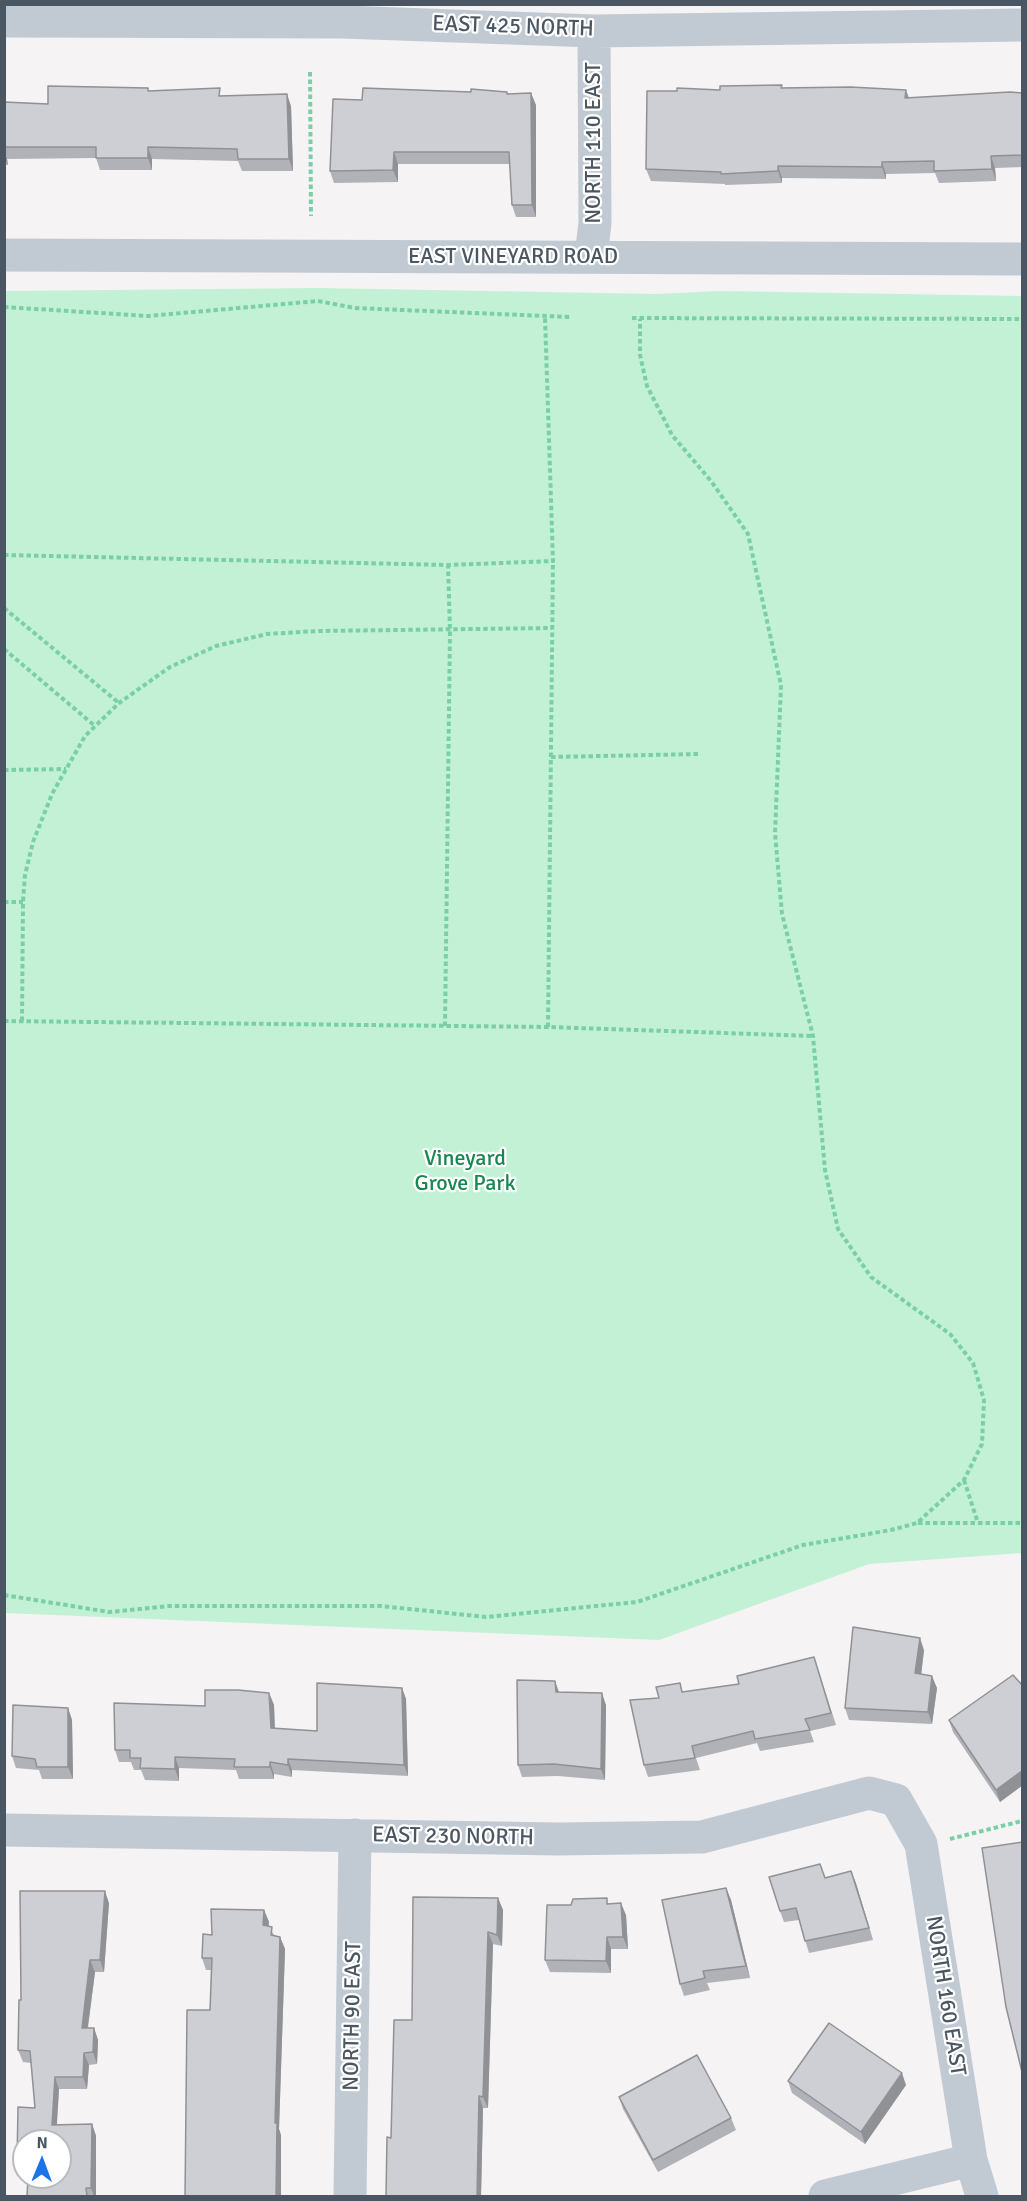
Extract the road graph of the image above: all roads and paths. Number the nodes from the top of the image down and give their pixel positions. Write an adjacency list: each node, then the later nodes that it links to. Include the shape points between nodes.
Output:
1 (343, 13): 2 (street, EAST 425 NORTH); 4 (street, EAST 425 NORTH)
2 (4, 21)
3 (1023, 25): 4 (street, EAST 425 NORTH)
4 (594, 31): 8 (street, NORTH 110 EAST, via 596,223)
5 (310, 72): 6 (path)
6 (311, 216)
7 (4, 255): 8 (street, EAST VINEYARD ROAD)
8 (591, 256): 9 (street, EAST VINEYARD ROAD)
9 (1023, 259)
10 (4, 307): 11 (path, via 148,316 318,301 355,308)
11 (545, 317): 12 (path); 17 (path)
12 (570, 317)
13 (632, 318): 14 (path)
14 (640, 319): 15 (path); 35 (path, via 640,355 647,386 672,435 748,534 782,685 775,833 782,914)
15 (1023, 319)
16 (4, 555): 18 (path)
17 (553, 561): 18 (path); 20 (path)
18 (448, 566): 21 (path)
19 (4, 608): 23 (path)
20 (552, 628): 21 (path); 26 (path)
21 (450, 630): 23 (path, via 267,634 216,646 170,667); 33 (path)
22 (4, 649): 24 (path)
23 (118, 703): 24 (path)
24 (95, 726): 27 (path)
25 (699, 754): 26 (path)
26 (551, 757): 34 (path)
27 (67, 769): 28 (path); 30 (path, via 52,794 33,842)
28 (4, 770)
29 (4, 902): 30 (path)
30 (23, 902): 32 (path)
31 (4, 1021): 32 (path)
32 (22, 1021): 33 (path)
33 (445, 1026): 34 (path)
34 (548, 1027): 35 (path)
35 (813, 1036): 36 (path, via 825,1170 838,1229 871,1276 950,1334 973,1363 984,1400 982,1444)
36 (964, 1480): 37 (path); 38 (path)
37 (917, 1523): 38 (path); 40 (path, via 802,1545 637,1602 486,1617 381,1606 169,1606 109,1612)
38 (978, 1523): 39 (path)
39 (1023, 1523)
40 (4, 1595)
41 (896, 1800): 44 (street, EAST 230 NORTH, via 869,1793 702,1837); 46 (street, NORTH 160 EAST, via 921,1844)
42 (1023, 1821): 45 (path)
43 (4, 1830): 44 (street, EAST 230 NORTH)
44 (355, 1835): 47 (street, NORTH 90 EAST)
45 (965, 1836)
46 (971, 2160): 48 (street); 49 (street, NORTH 160 EAST)
47 (350, 2196)
48 (825, 2196)
49 (982, 2196)

